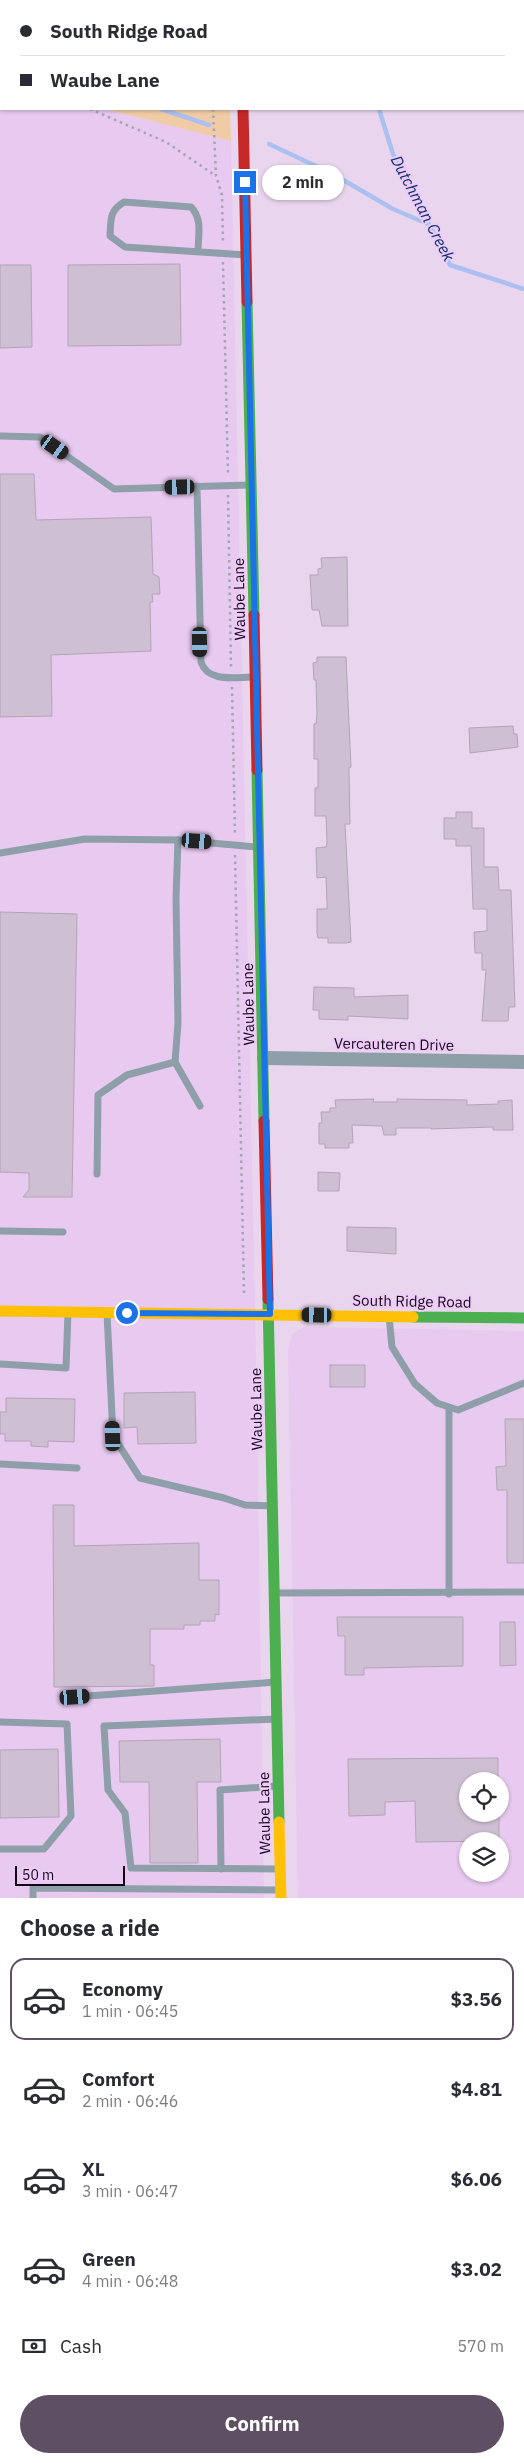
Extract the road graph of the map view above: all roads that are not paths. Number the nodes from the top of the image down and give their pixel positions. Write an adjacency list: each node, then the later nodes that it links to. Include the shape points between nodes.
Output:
1 (243, 110): 3 (main road, Waube Lane)
2 (198, 252): 2 (lane, via 125,248 110,236 111,214 124,202 191,208 199,221); 3 (lane)
3 (246, 255): 5 (main road, Waube Lane)
4 (0, 436): 6 (lane, via 40,437 114,489)
5 (252, 485): 6 (lane); 7 (main road, Waube Lane)
6 (197, 486): 7 (lane, via 201,662 211,676)
7 (256, 678): 9 (main road, Waube Lane)
8 (178, 840): 9 (lane); 10 (lane, via 85,839); 12 (lane)
9 (260, 847): 11 (main road, Waube Lane)
10 (0, 853)
11 (264, 1058): 13 (street, Vercauteren Drive); 21 (main road, Waube Lane)
12 (175, 1062): 14 (lane); 15 (lane, via 127,1075 98,1095)
13 (524, 1062)
14 (200, 1106)
15 (97, 1174)
16 (0, 1231): 17 (lane)
17 (63, 1232)
18 (0, 1311): 19 (main road, South Ridge Road)
19 (68, 1312): 20 (main road, South Ridge Road); 24 (lane, via 66,1368)
20 (107, 1312): 21 (main road, South Ridge Road); 29 (lane, via 113,1436 140,1478 245,1506)
21 (270, 1314): 22 (main road, South Ridge Road); 29 (main road, Waube Lane)
22 (389, 1316): 23 (main road, South Ridge Road); 26 (lane, via 392,1347 415,1384 436,1404)
23 (524, 1318)
24 (0, 1364)
25 (524, 1383): 26 (lane, via 458,1410)
26 (449, 1408): 32 (lane)
27 (0, 1464): 28 (lane)
28 (77, 1468)
29 (273, 1506): 31 (main road, Waube Lane)
30 (524, 1592): 32 (lane)
31 (275, 1593): 32 (lane); 33 (main road, Waube Lane)
32 (449, 1594)
33 (277, 1682): 34 (lane); 35 (main road, Waube Lane)
34 (75, 1697)
35 (278, 1719): 37 (main road, Waube Lane); 39 (lane, via 104,1726 108,1790 125,1813 131,1868)
36 (0, 1722): 38 (lane, via 68,1724 71,1816 44,1849)
37 (279, 1786): 39 (lane, via 220,1790); 40 (main road, Waube Lane)
38 (0, 1849)
39 (221, 1869): 40 (lane)
40 (280, 1869): 42 (main road, Waube Lane)
41 (239, 1894): 42 (lane); 43 (lane, via 33,1888)
42 (281, 1894)
43 (33, 1898)

